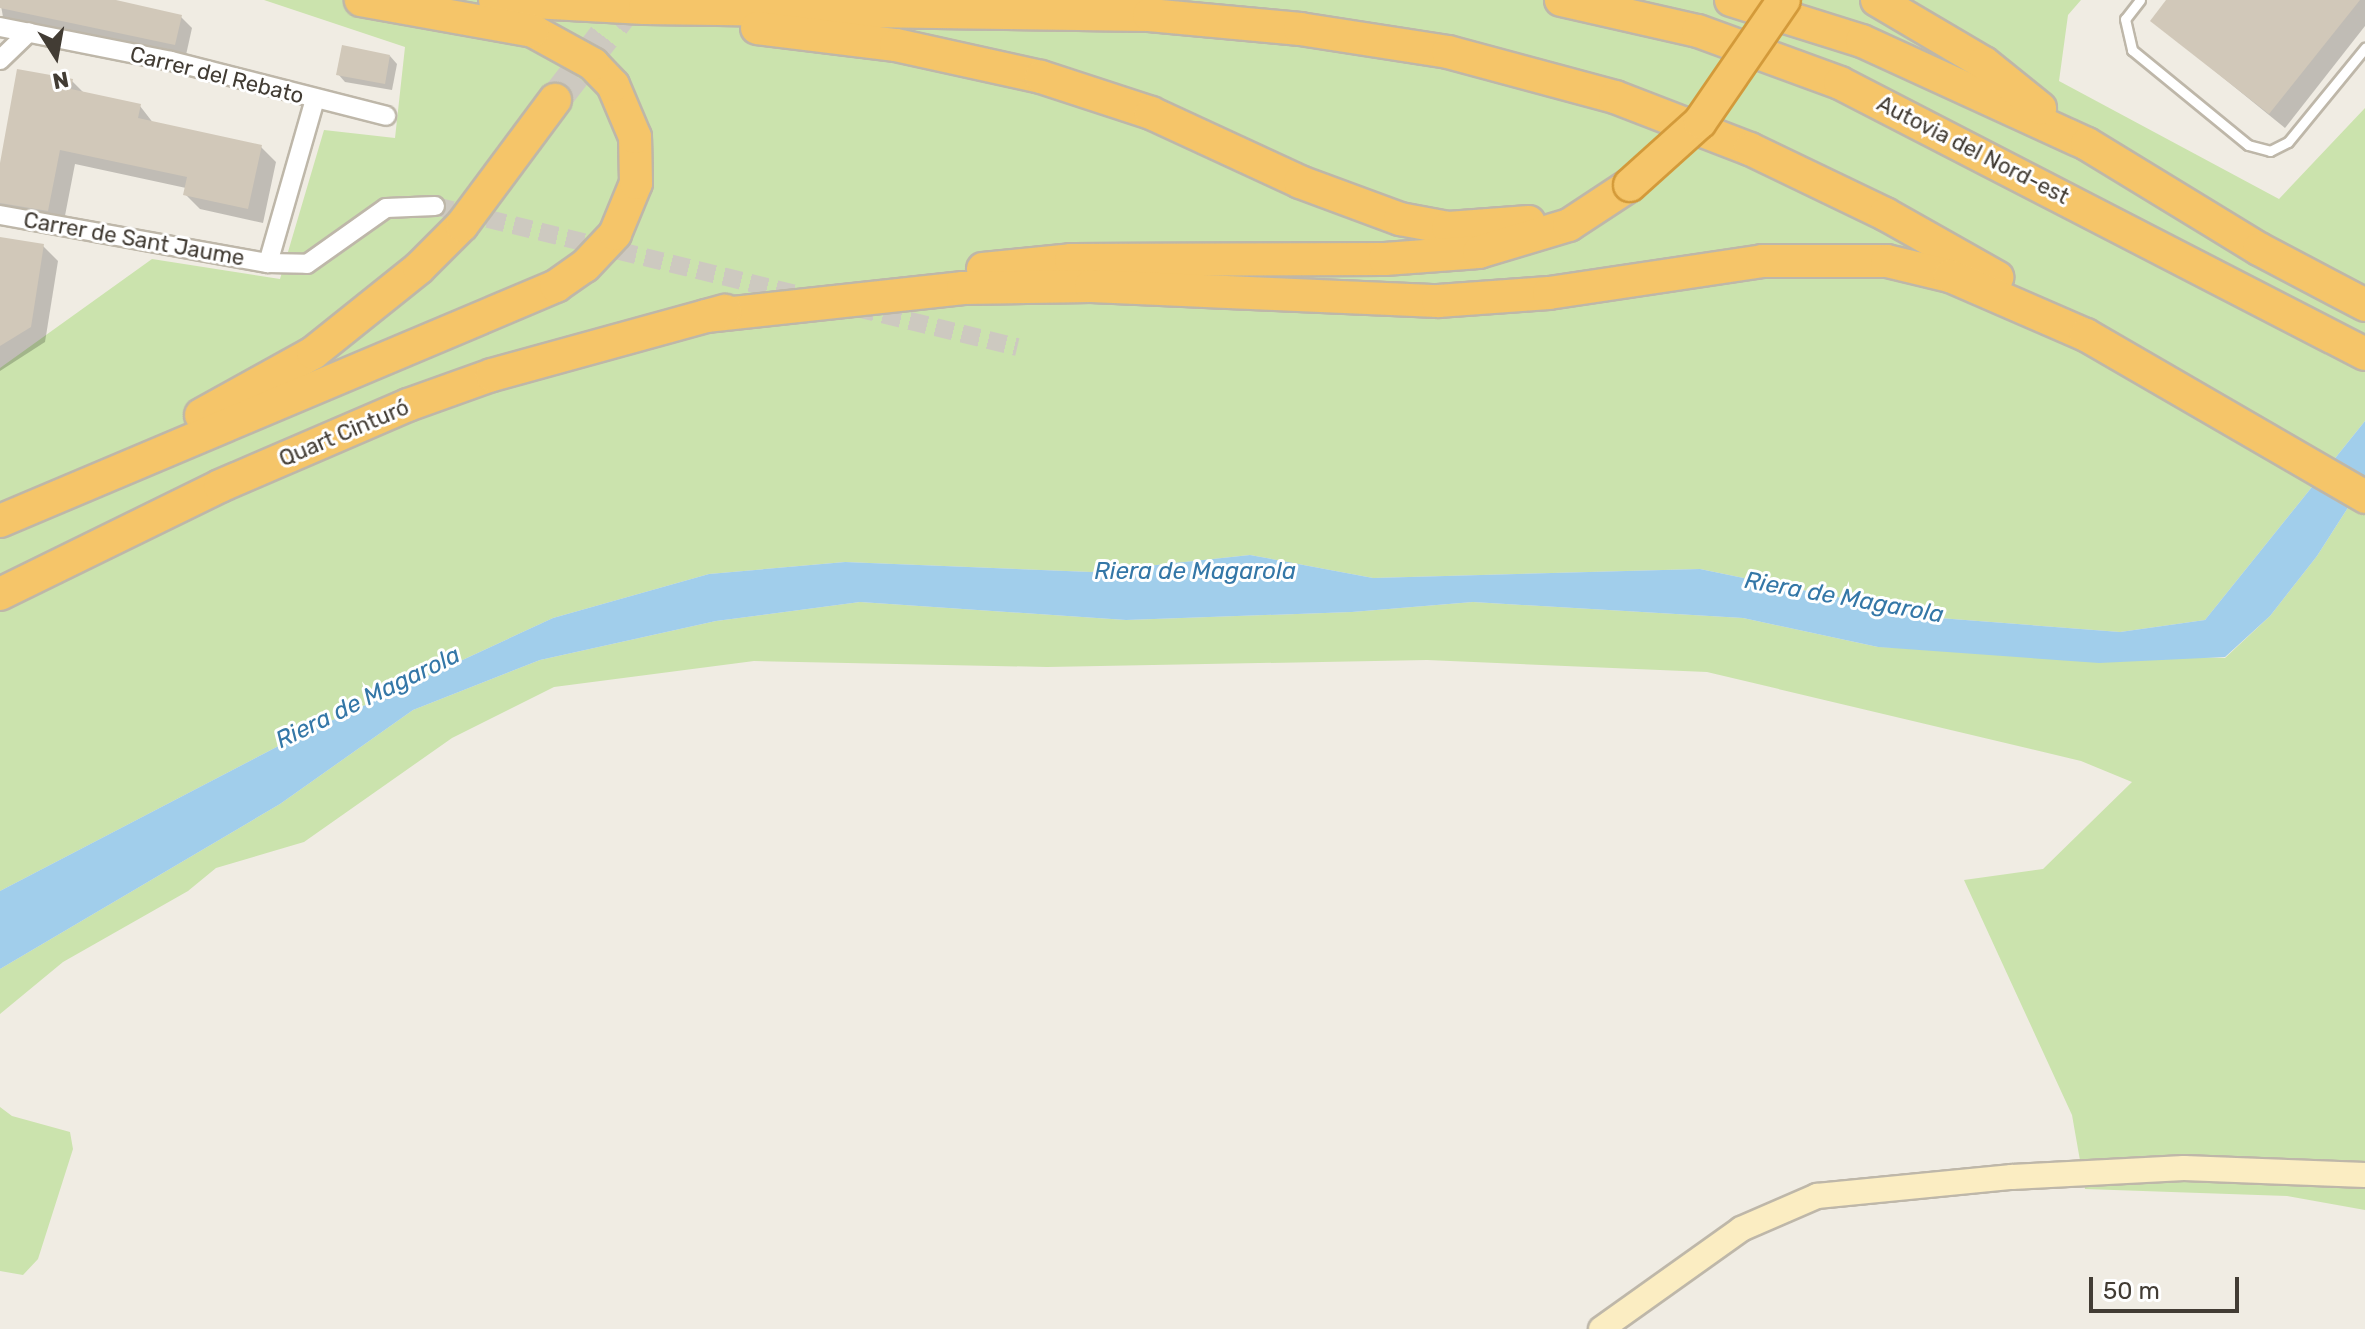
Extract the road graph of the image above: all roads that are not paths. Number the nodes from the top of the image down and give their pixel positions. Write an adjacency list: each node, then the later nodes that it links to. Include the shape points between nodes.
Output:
1 (361, 0): 29 (highway, via 533,31 593,64 613,85 635,137 636,183 615,234 585,266 556,286)
2 (484, 0): 19 (highway, via 532,11 896,45 981,61 1151,113 1366,209 1448,228 1528,222)
3 (495, 0): 25 (highway, via 645,8 1149,15 1300,29 1448,52 1615,97 1750,149 1885,214 2060,312)
4 (1561, 0): 26 (highway, Autovia del Nord-est, via 1698,31 1840,83)
5 (1731, 0): 14 (highway, via 1862,41)
6 (1784, 0): 19 (highway, bridge, via 1700,122)
7 (1807, 0): 14 (highway, via 1882,32)
8 (1877, 0): 18 (highway, via 1984,63)
9 (2140, 0): 12 (lane, via 2125,19 2132,50 2248,145 2270,151 2288,142)
10 (0, 27): 11 (street, Carrer del Rebato)
11 (29, 32): 13 (street); 15 (street, Carrer del Rebato)
12 (2365, 48)
13 (0, 60)
14 (1979, 93): 18 (highway)
15 (315, 99): 17 (street, Carrer del Rebato); 22 (street)
16 (555, 100): 28 (highway, via 462,225 369,312 313,353 227,402)
17 (386, 116)
18 (2087, 144): 23 (highway, via 2259,249)
19 (1630, 185): 24 (highway, via 1569,225 1479,252 1385,259 1071,260 782,296)
20 (435, 206): 22 (street, Carrer de Sant Jaume, via 386,208 307,264)
21 (0, 215): 22 (street, Carrer de Sant Jaume)
22 (268, 263)
23 (2365, 305)
24 (706, 316): 25 (highway, via 963,288 1091,286 1438,301 1549,293 1762,261 1837,258 1887,261 1950,276); 30 (highway, Quart Cinturó, via 492,375 408,405 220,486)
25 (2086, 335): 27 (highway)
26 (2365, 354)
27 (2365, 497)
28 (0, 510)
29 (0, 521)
30 (0, 594)
31 (2365, 1175): 32 (main road, via 2184,1168 2012,1177 1817,1196 1741,1229)
32 (1601, 1329)

